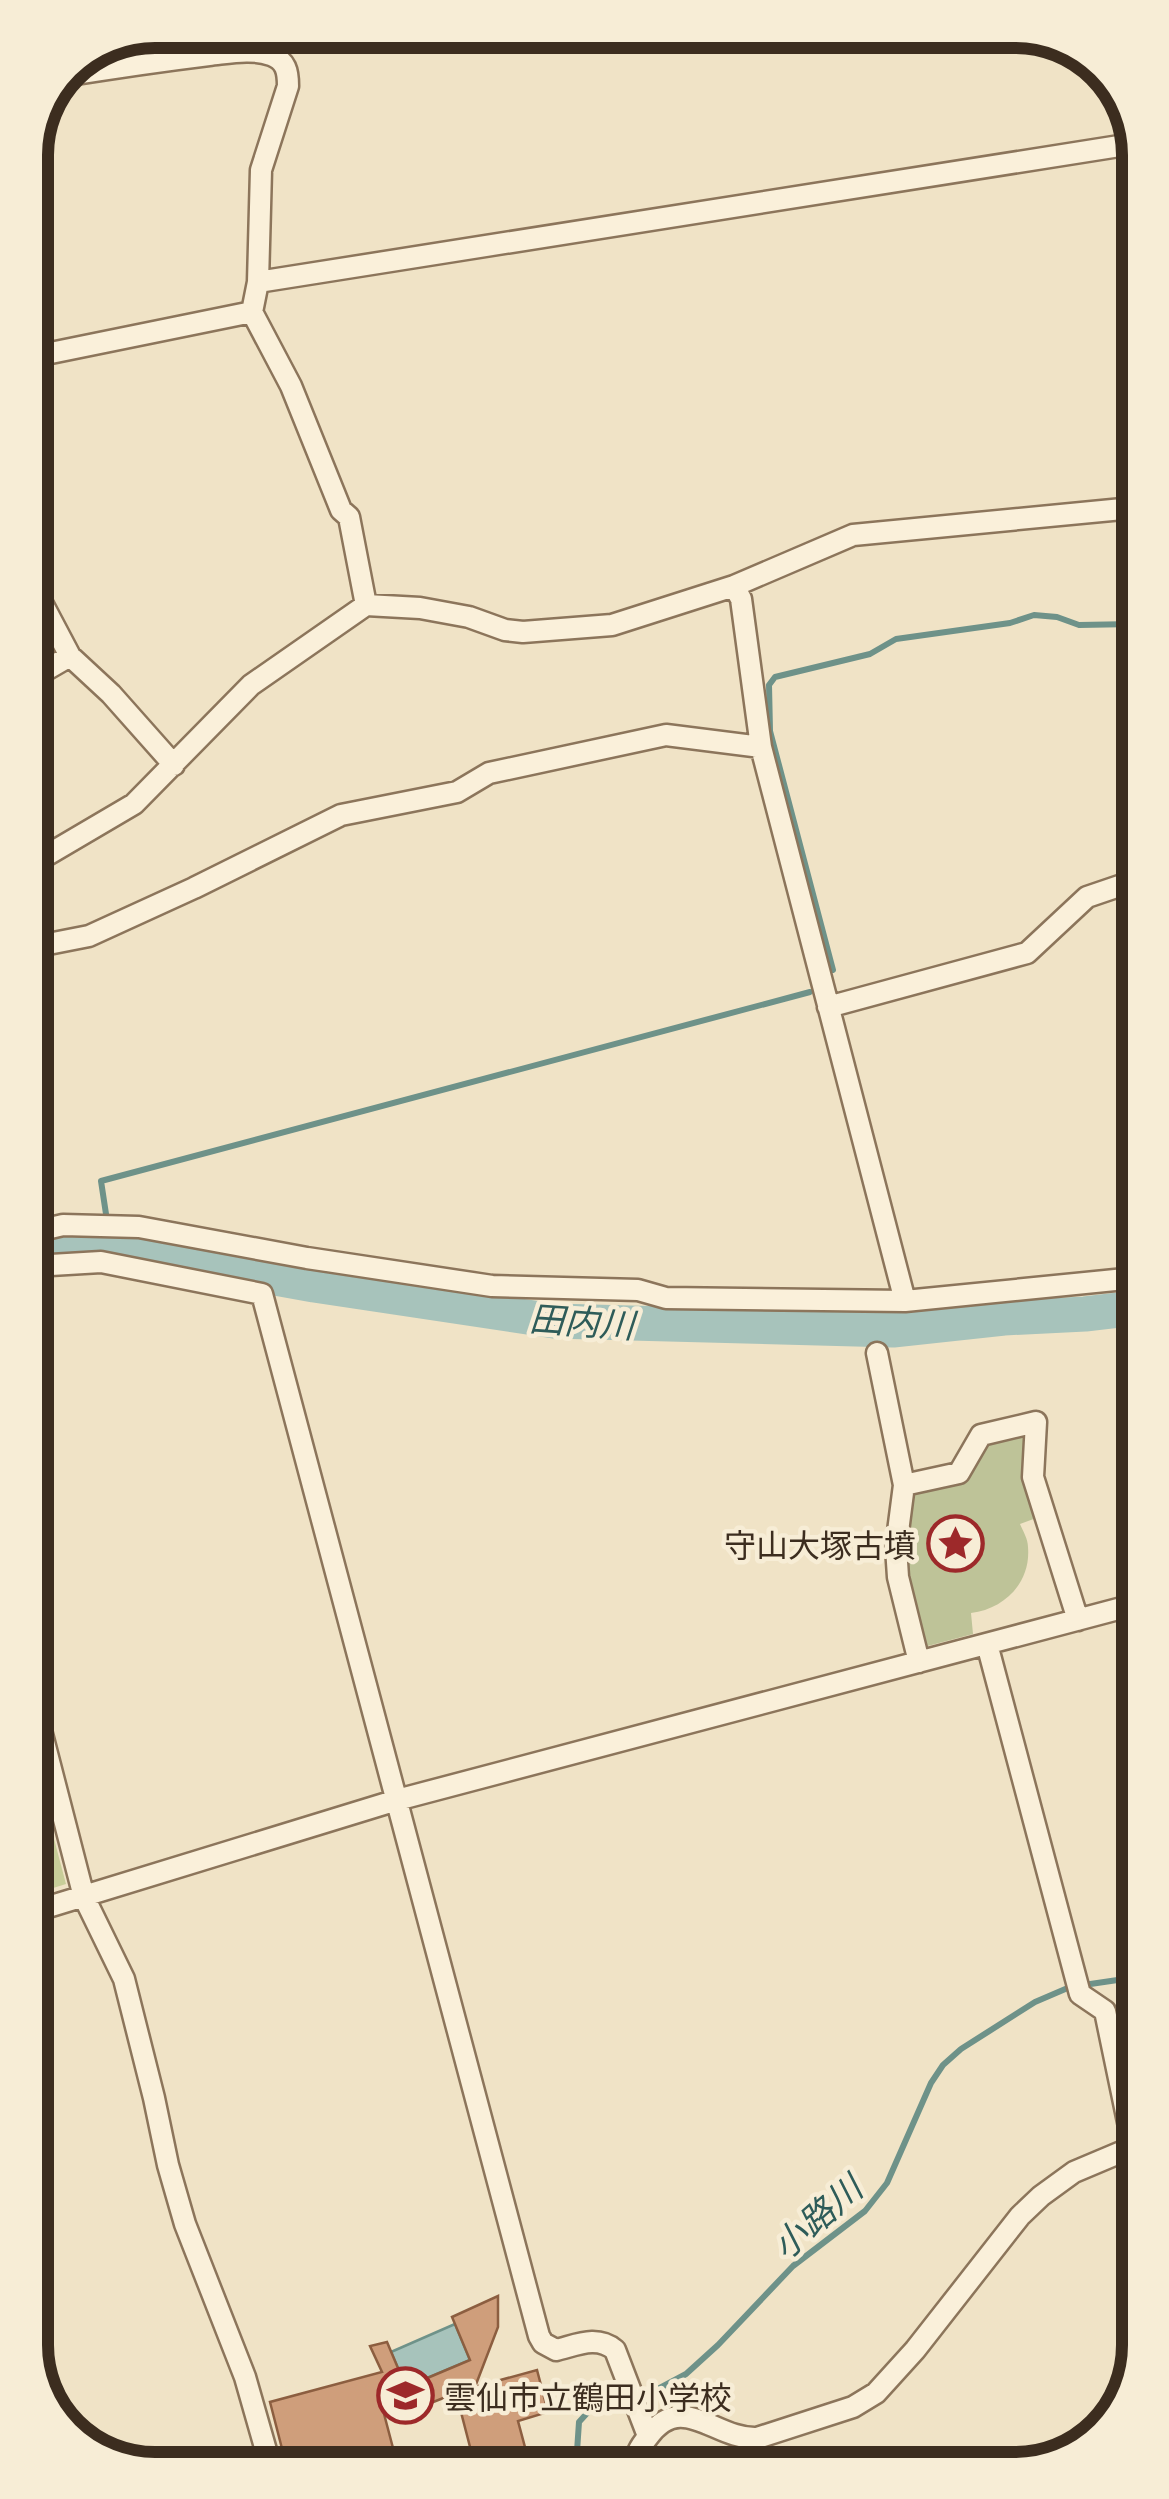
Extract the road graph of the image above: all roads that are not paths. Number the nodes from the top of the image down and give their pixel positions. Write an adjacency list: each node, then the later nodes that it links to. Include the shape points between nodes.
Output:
1 (86, 72): 3 (street, via 250,51 283,62 288,86 261,170)
2 (1121, 146): 3 (street)
3 (258, 282): 4 (street)
4 (252, 312): 5 (street); 8 (street, via 348,516)
5 (48, 354)
6 (1122, 509): 7 (street, via 853,536)
7 (734, 586): 8 (street, via 612,625 523,632 420,608); 12 (street)
8 (366, 605): 13 (street, via 251,685)
9 (48, 614): 10 (street)
10 (70, 656): 11 (street); 13 (street)
11 (48, 669)
12 (760, 747): 16 (street, via 666,735 489,773 457,792 341,815 88,936); 17 (street)
13 (174, 766): 14 (street, via 134,804)
14 (48, 855)
15 (1122, 885): 17 (street, via 1087,897 1027,953)
16 (48, 944)
17 (828, 1007): 21 (street)
18 (48, 1229): 21 (street, via 139,1227 492,1286 638,1290 666,1298)
19 (47, 1265): 29 (street, via 100,1262 262,1294)
20 (1122, 1279): 21 (street)
21 (905, 1301)
22 (877, 1353): 23 (street)
23 (904, 1485): 25 (street, via 959,1473 981,1436 1036,1422 1033,1477); 27 (street, via 898,1578)
24 (1122, 1608): 25 (street)
25 (1078, 1620): 26 (street)
26 (987, 1644): 27 (street); 32 (street, via 1080,1994 1105,2011)
27 (919, 1662): 29 (street)
28 (47, 1754): 30 (street)
29 (398, 1800): 30 (street); 34 (street, via 542,2342 556,2350 597,2340 610,2345)
30 (84, 1897): 31 (street); 35 (street, via 124,1979 185,2224 245,2377)
31 (47, 1908)
32 (1122, 2085)
33 (1122, 2152): 34 (street, via 1074,2172 1020,2216 876,2393 757,2438 732,2436 686,2416 668,2419)
34 (648, 2436): 36 (street)
35 (266, 2451)
36 (638, 2452)

